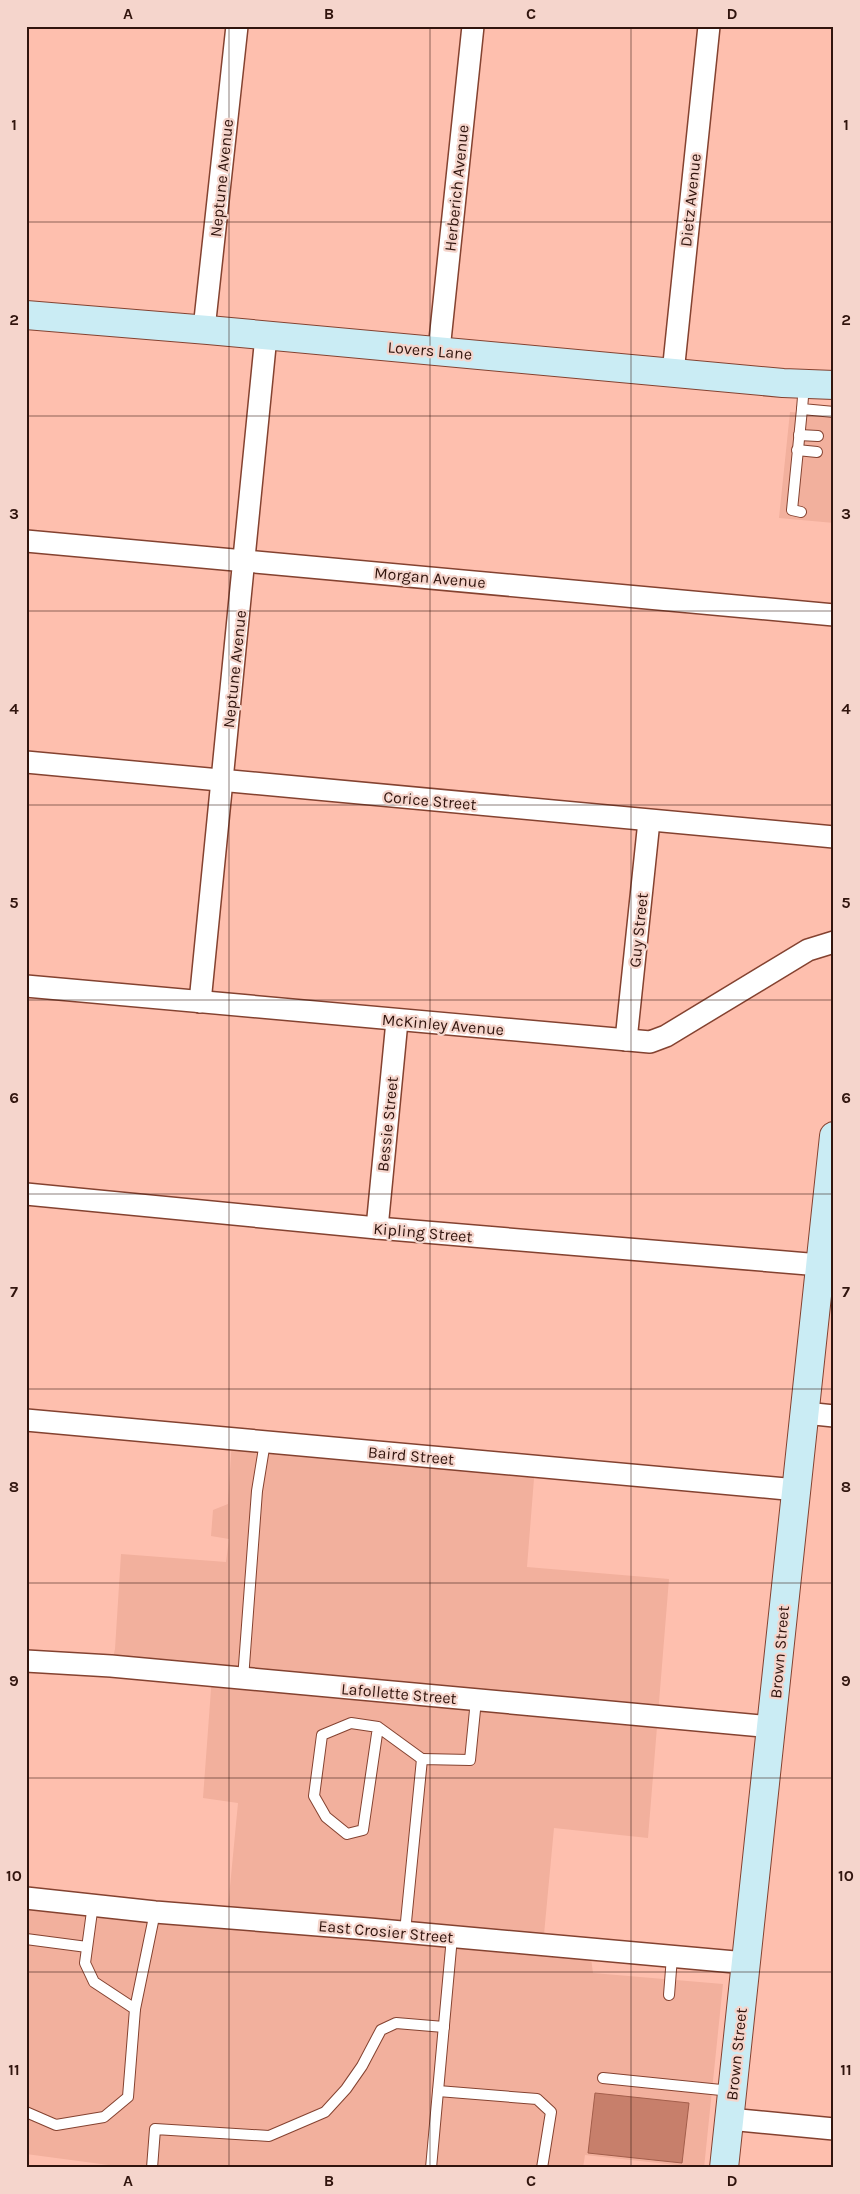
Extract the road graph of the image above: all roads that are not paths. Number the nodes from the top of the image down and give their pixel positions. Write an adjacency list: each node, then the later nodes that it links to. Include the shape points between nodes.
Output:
1 (237, 26): 5 (street, Neptune Avenue)
2 (473, 26): 7 (street, Herberich Avenue)
3 (709, 26): 8 (street, Dietz Avenue)
4 (26, 315): 5 (main road, Lovers Lane)
5 (204, 329): 6 (main road, Lovers Lane)
6 (266, 336): 7 (main road, Lovers Lane); 18 (street, Neptune Avenue)
7 (439, 350): 8 (main road, Lovers Lane)
8 (673, 373): 10 (main road, Lovers Lane, via 783,383)
9 (834, 385): 10 (main road, Lovers Lane)
10 (803, 396): 11 (lane); 12 (lane)
11 (834, 412)
12 (799, 435): 13 (lane); 14 (lane)
13 (818, 436)
14 (797, 450): 15 (lane); 16 (lane, via 792,510)
15 (817, 452)
16 (801, 512)
17 (26, 541): 18 (street, Morgan Avenue)
18 (245, 560): 19 (street, Morgan Avenue); 21 (street, Neptune Avenue)
19 (834, 614)
20 (26, 762): 21 (street, Corice Street)
21 (223, 781): 22 (street, Corice Street); 26 (street, Neptune Avenue)
22 (649, 821): 23 (street, Corice Street); 28 (street, Guy Street)
23 (834, 836)
24 (834, 942): 28 (street, McKinley Avenue, via 808,950 666,1036 650,1042)
25 (26, 986): 26 (street, McKinley Avenue)
26 (200, 1002): 27 (street, McKinley Avenue)
27 (398, 1020): 28 (street, McKinley Avenue); 31 (street, Bessie Street)
28 (626, 1040)
29 (834, 1136): 32 (main road, Brown Street)
30 (26, 1194): 31 (street, Kipling Street)
31 (377, 1228): 32 (street, Kipling Street)
32 (820, 1265): 33 (main road, Brown Street)
33 (805, 1413): 34 (street); 37 (main road, Brown Street)
34 (834, 1416)
35 (26, 1420): 36 (street, Baird Street)
36 (265, 1442): 37 (street, Baird Street); 39 (lane, via 257,1491)
37 (797, 1490): 42 (main road, Brown Street, via 788,1551)
38 (26, 1661): 39 (street, Lafollette Street)
39 (243, 1679): 40 (street, Lafollette Street)
40 (476, 1700): 42 (street, Lafollette Street); 43 (lane, via 470,1760)
41 (378, 1727): 41 (lane, via 351,1722 322,1735 314,1796 326,1817 346,1834 363,1830); 43 (lane)
42 (772, 1727): 52 (main road, Brown Street)
43 (422, 1759): 47 (lane)
44 (26, 1898): 45 (street, East Crosier Street)
45 (93, 1904): 46 (street, East Crosier Street); 50 (lane)
46 (155, 1912): 47 (street, East Crosier Street); 54 (lane)
47 (404, 1932): 48 (street, East Crosier Street)
48 (452, 1937): 51 (street, East Crosier Street); 55 (lane)
49 (26, 1939): 50 (lane)
50 (87, 1946): 54 (lane, via 85,1963 94,1982)
51 (672, 1957): 52 (street, East Crosier Street); 53 (lane)
52 (746, 1963): 58 (main road, Brown Street)
53 (668, 1995)
54 (135, 2009): 59 (lane, via 128,2098 104,2117 56,2125)
55 (444, 2027): 57 (lane); 62 (lane, via 396,2023 381,2030 357,2073 325,2112 270,2136 155,2129)
56 (603, 2078): 58 (lane)
57 (438, 2091): 63 (lane); 64 (lane, via 537,2099 551,2112)
58 (732, 2091): 60 (main road, Brown Street)
59 (26, 2112)
60 (729, 2120): 61 (street); 65 (main road, Brown Street)
61 (834, 2130)
62 (152, 2168)
63 (431, 2168)
64 (542, 2168)
65 (724, 2168)

